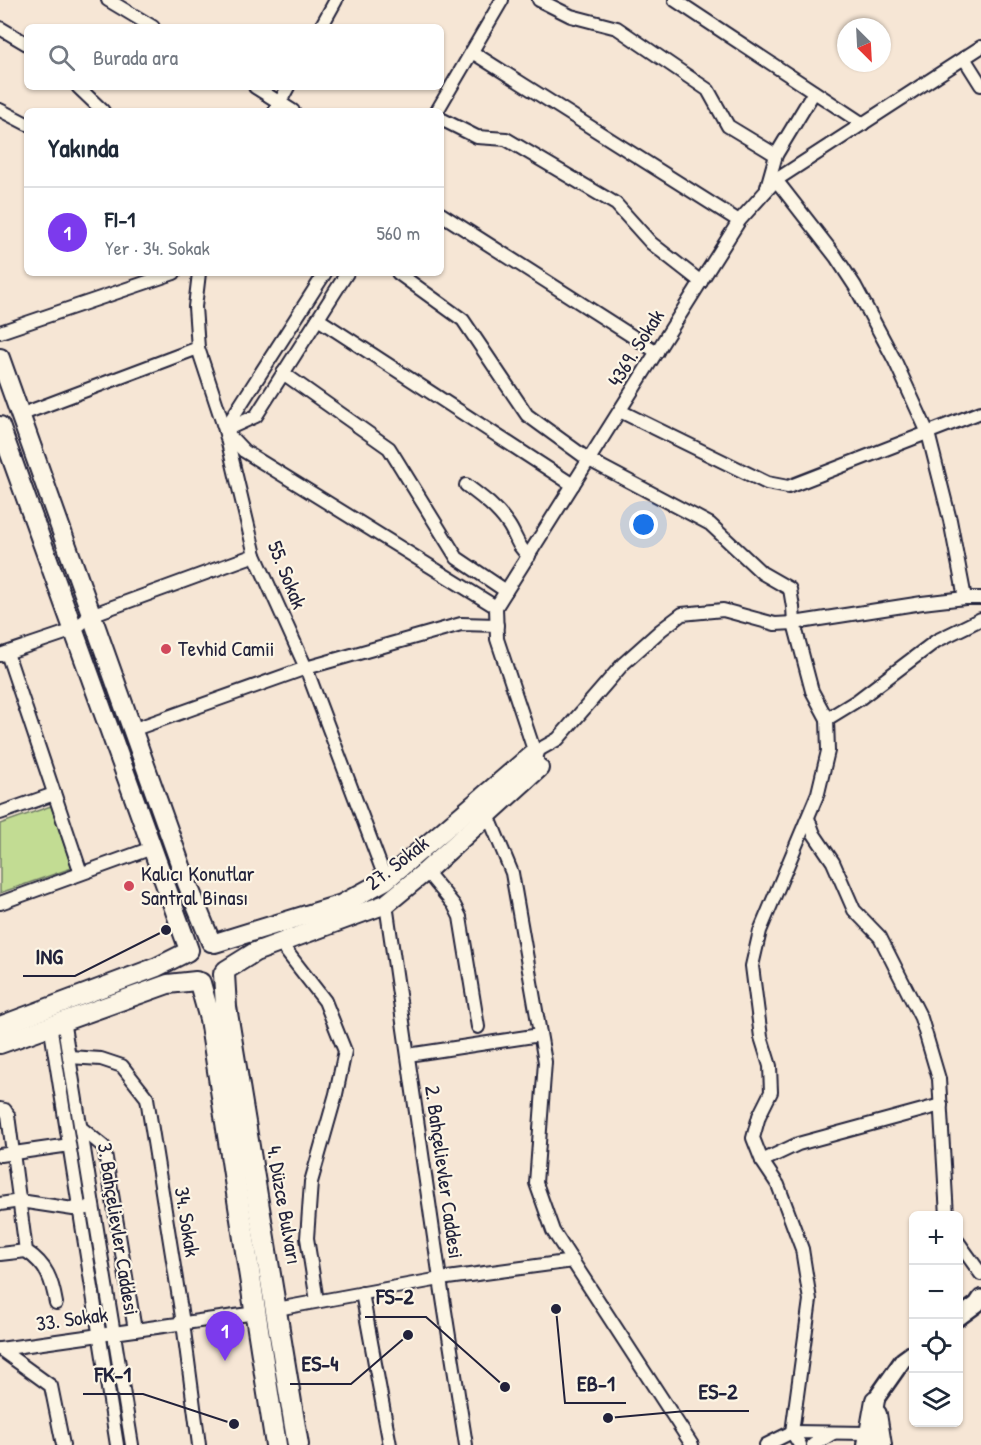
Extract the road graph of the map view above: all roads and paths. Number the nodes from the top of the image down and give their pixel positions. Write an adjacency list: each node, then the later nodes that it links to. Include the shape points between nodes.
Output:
1 (108, 0): 6 (street)
2 (336, 0): 7 (street)
3 (502, 0): 11 (street)
4 (539, 0): 25 (street, via 571,16 617,28 708,90 728,126)
5 (675, 0): 17 (street)
6 (148, 24)
7 (323, 24)
8 (0, 28): 9 (street)
9 (24, 42)
10 (981, 47): 12 (street, 4369. Sokak)
11 (472, 52): 20 (street); 29 (street)
12 (964, 58): 13 (street); 24 (street, 4369. Sokak)
13 (981, 85)
14 (81, 90): 19 (street)
15 (259, 90): 18 (street)
16 (286, 90): 18 (street)
17 (814, 92): 24 (street); 25 (street)
18 (278, 106)
19 (100, 108)
20 (439, 108)
21 (0, 110): 23 (street)
22 (444, 120): 35 (street, via 477,137 506,139 616,204 651,243)
23 (24, 122)
24 (863, 124): 26 (street, 4369. Sokak)
25 (776, 155): 27 (street)
26 (776, 180): 27 (street, 4369. Sokak); 47 (street, via 855,286)
27 (767, 190): 29 (street, 4369. Sokak)
28 (444, 216): 39 (street)
29 (739, 221): 35 (street, 4369. Sokak)
30 (165, 276): 37 (street)
31 (200, 276): 38 (street, 55. Sokak, via 195,306)
32 (323, 276): 46 (street)
33 (345, 276): 36 (street)
34 (402, 276): 48 (street, via 463,320 526,415)
35 (701, 282): 39 (street, 4369. Sokak)
36 (318, 319): 41 (street); 50 (street)
37 (0, 332)
38 (198, 348): 44 (street); 46 (street, 55. Sokak)
39 (657, 352): 42 (street, 4369. Sokak)
40 (0, 358): 44 (main road)
41 (283, 373): 46 (street, via 256,416); 53 (street, via 389,448 457,558)
42 (620, 411): 47 (street, via 766,483 788,488); 48 (street, 4369. Sokak)
43 (981, 412): 47 (street)
44 (20, 415): 57 (main road)
45 (0, 427): 61 (main road)
46 (225, 430): 51 (street, 55. Sokak); 56 (street, via 244,451)
47 (928, 433): 54 (street)
48 (589, 460): 50 (street, 4369. Sokak); 59 (street, via 710,524 762,573 790,589)
49 (466, 485): 52 (street, via 508,523)
50 (573, 485): 52 (street, 4369. Sokak)
51 (255, 555): 57 (street); 63 (street, 55. Sokak)
52 (529, 556): 53 (street, 4369. Sokak)
53 (506, 591): 56 (street, 4369. Sokak)
54 (965, 598): 55 (street); 59 (street)
55 (981, 598)
56 (496, 607): 60 (street)
57 (91, 615): 61 (street); 65 (main road)
58 (981, 619): 64 (street, via 936,641)
59 (794, 623): 64 (street, via 813,691); 66 (street, via 775,624 723,610 682,614 623,664)
60 (496, 625): 63 (street, via 461,624); 66 (street, via 497,639)
61 (74, 630): 62 (street); 71 (main road)
62 (3, 654): 67 (street)
63 (306, 668): 65 (street); 74 (street, 55. Sokak)
64 (827, 719): 70 (street, via 828,751)
65 (132, 730): 77 (main road, via 187,883)
66 (537, 760): 69 (main road, 27. Sokak); 74 (main road)
67 (54, 794): 68 (street); 73 (street)
68 (0, 813)
69 (488, 815): 72 (main road, 27. Sokak); 85 (street, via 512,873)
70 (808, 818): 89 (street, via 854,910 880,937 921,1018 939,1079); 95 (street, via 760,931 752,966 770,1066 771,1092 753,1138)
71 (152, 848): 73 (street); 79 (main road)
72 (426, 871): 76 (main road, 27. Sokak); 84 (street, via 460,917)
73 (81, 873): 75 (street)
74 (386, 880): 77 (main road, via 342,904)
75 (0, 903)
76 (386, 904): 78 (main road, 27. Sokak); 87 (street, 2. Bahçelievler Caddesi)
77 (213, 942): 79 (main road, via 196,943); 80 (main road, via 227,957)
78 (280, 943): 80 (main road, 27. Sokak, via 255,952); 108 (street, via 325,1001 345,1052 310,1182 307,1238)
79 (188, 951): 81 (main road, via 187,972); 82 (main road)
80 (225, 972): 81 (main road, via 213,982); 111 (main road, 4. Düzce Bulvarı, via 226,1007)
81 (198, 982): 82 (main road); 112 (main road, 4. Düzce Bulvarı, via 210,1019)
82 (122, 990): 83 (main road); 86 (main road)
83 (57, 1022): 86 (main road); 88 (street, 3. Bahçelievler Caddesi); 99 (street, 3. Bahçelievler Caddesi)
84 (478, 1027)
85 (540, 1035): 87 (street); 104 (street, via 545,1062 536,1183 553,1231)
86 (1, 1037)
87 (408, 1055): 106 (street, 2. Bahçelievler Caddesi)
88 (69, 1057): 91 (street, 3. Bahçelievler Caddesi); 114 (street, 34. Sokak, via 101,1059 122,1066 147,1098)
89 (941, 1105): 95 (street, via 798,1144); 100 (street)
90 (0, 1109): 93 (street, via 8,1115)
91 (81, 1128): 98 (street, 3. Bahçelievler Caddesi); 115 (street, via 104,1147)
92 (63, 1146): 93 (street)
93 (13, 1153): 94 (street); 96 (street)
94 (0, 1155)
95 (762, 1161): 121 (street, via 778,1185 802,1249 810,1300)
96 (20, 1201): 97 (street); 99 (street); 102 (street)
97 (0, 1204)
98 (94, 1207): 99 (street); 116 (street, 3. Bahçelievler Caddesi)
99 (80, 1209): 117 (street, 3. Bahçelievler Caddesi)
100 (947, 1211)
101 (963, 1249): 105 (street)
102 (26, 1251): 103 (street); 109 (street, via 46,1269)
103 (0, 1254)
104 (573, 1261): 106 (street); 132 (street)
105 (981, 1274)
106 (440, 1279): 107 (street); 131 (street, 2. Bahçelievler Caddesi)
107 (362, 1293): 108 (street); 130 (street)
108 (317, 1301): 111 (street)
109 (56, 1303)
110 (980, 1305): 113 (street)
111 (277, 1309): 129 (main road, 4. Düzce Bulvarı)
112 (256, 1313): 114 (street, 33. Sokak); 128 (main road, 4. Düzce Bulvarı)
113 (963, 1315)
114 (183, 1323): 115 (street, 33. Sokak); 127 (street, 34. Sokak)
115 (135, 1330): 116 (street, 33. Sokak)
116 (115, 1333): 117 (street, 33. Sokak); 126 (street, 3. Bahçelievler Caddesi)
117 (101, 1335): 118 (street, 33. Sokak); 125 (street, 3. Bahçelievler Caddesi)
118 (0, 1349): 124 (street, via 51,1386)
119 (909, 1356): 120 (street)
120 (875, 1400): 123 (main road)
121 (792, 1432): 122 (street); 133 (street); 134 (street)
122 (834, 1432): 123 (street); 135 (street)
123 (875, 1441)
124 (63, 1445)
125 (117, 1445)
126 (132, 1445)
127 (199, 1445)
128 (276, 1445)
129 (298, 1445)
130 (390, 1445)
131 (466, 1445)
132 (692, 1445)
133 (766, 1445)
134 (800, 1445)
135 (813, 1445)

